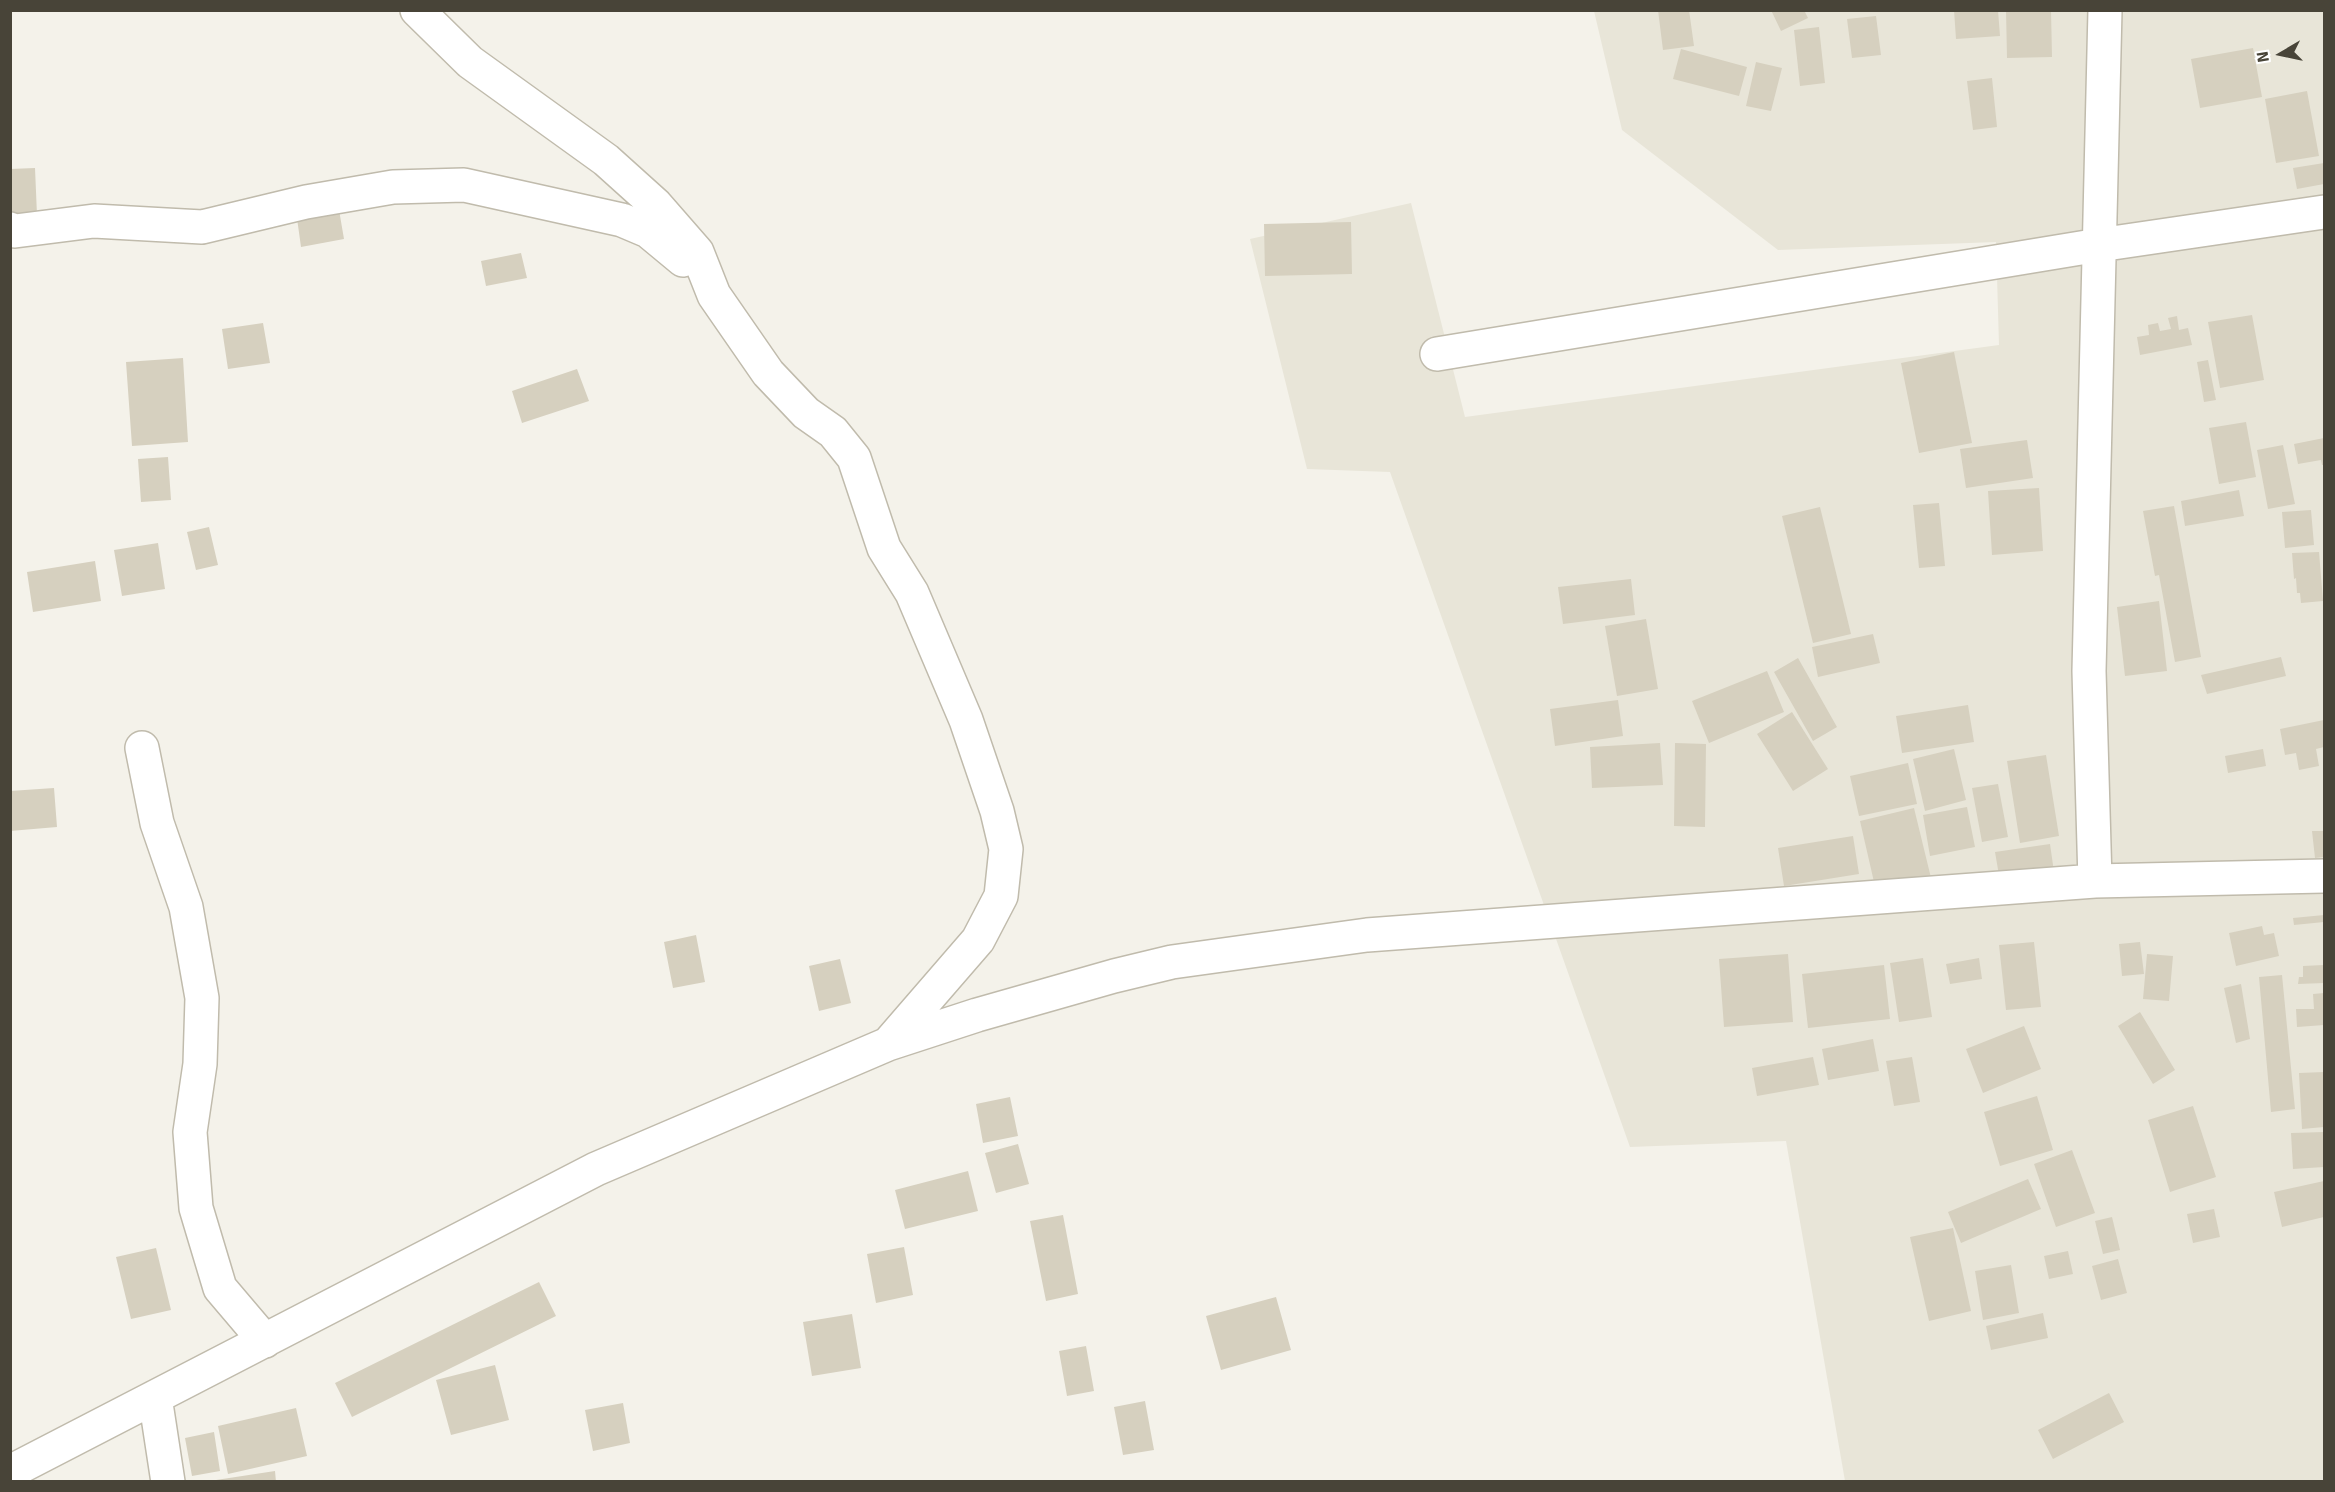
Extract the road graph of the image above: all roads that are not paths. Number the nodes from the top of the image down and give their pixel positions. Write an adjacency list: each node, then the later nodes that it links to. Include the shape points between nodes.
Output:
1 (417, 10): 6 (street, via 470,62 606,160 656,205 697,252)
2 (2105, 10): 5 (street)
3 (2325, 212): 5 (street)
4 (10, 230): 6 (street, via 94,221 202,227 306,202 393,187 464,184 622,220 648,231)
5 (2099, 245): 7 (street); 10 (street, via 2089,671)
6 (707, 277): 11 (street, via 714,295 768,373 807,414 833,432 854,458 884,548 912,593 966,720 1006,849 1001,896 978,940)
7 (1437, 354)
8 (142, 748): 12 (street, via 157,823 186,907 202,998 200,1064 190,1132 196,1208 220,1288)
9 (2325, 876): 10 (street)
10 (2095, 881): 11 (street, via 1367,935 1172,962 977,1015)
11 (888, 1044): 12 (street, via 596,1169)
12 (265, 1341): 13 (street)
13 (155, 1397): 14 (street); 15 (street)
14 (10, 1472)
15 (168, 1482)

